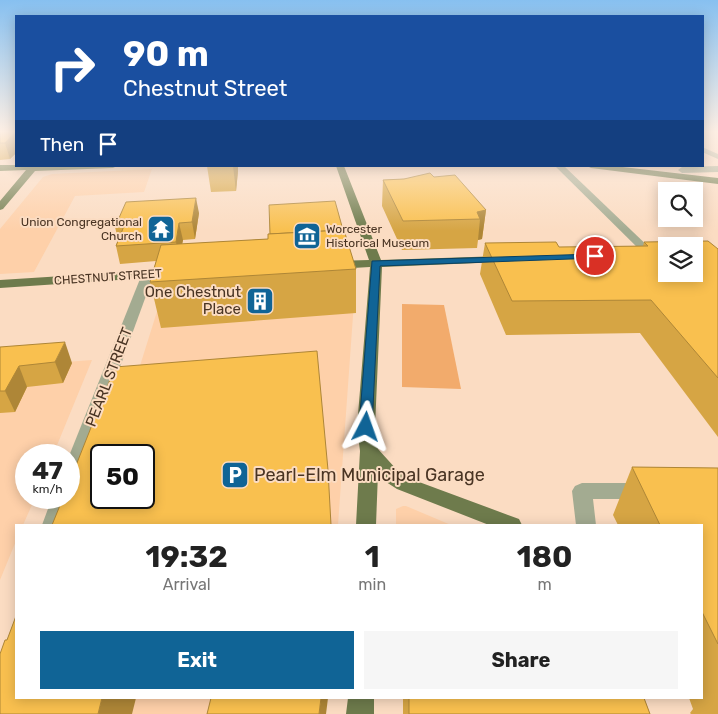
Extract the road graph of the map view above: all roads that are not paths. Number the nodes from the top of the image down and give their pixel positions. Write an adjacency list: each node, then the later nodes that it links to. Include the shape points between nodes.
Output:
1 (33, 167): 2 (main road); 6 (main road); 10 (main road)
2 (90, 167)
3 (340, 167): 15 (main road)
4 (559, 167): 12 (street)
5 (599, 167): 9 (main road)
6 (0, 168)
7 (682, 170): 8 (street)
8 (718, 170)
9 (718, 181)
10 (5, 196): 11 (main road)
11 (0, 207)
12 (654, 254): 13 (main road)
13 (633, 255)
14 (509, 259): 15 (main road)
15 (376, 263): 16 (main road); 21 (main road, via 366,427)
16 (323, 266)
17 (189, 272): 18 (main road, CHESTNUT STREET)
18 (148, 274): 19 (main road, CHESTNUT STREET); 20 (street, PEARL STREET)
19 (0, 284)
20 (80, 450)
21 (369, 451): 25 (main road); 26 (main road, via 390,475 404,484)
22 (660, 491): 27 (street, via 582,491)
23 (58, 509): 24 (street)
24 (52, 524)
25 (366, 524)
26 (509, 524)
27 (586, 524)
28 (361, 699): 29 (main road)
29 (360, 714)

